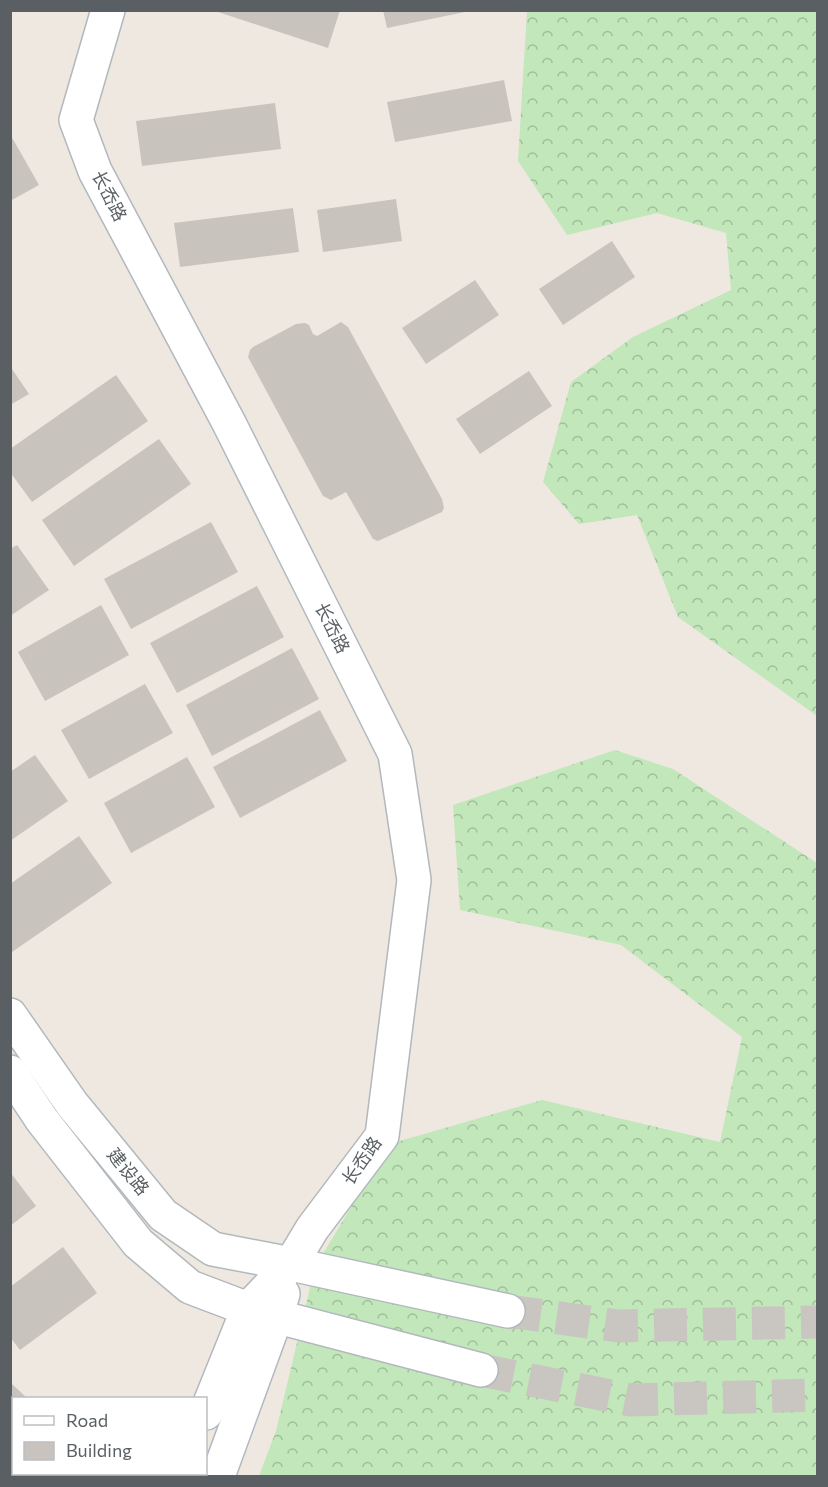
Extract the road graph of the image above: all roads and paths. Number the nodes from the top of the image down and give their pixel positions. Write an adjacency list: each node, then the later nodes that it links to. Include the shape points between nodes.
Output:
1 (108, 10): 4 (main road, 长岙路, via 76,120 94,171 229,423 395,754 414,880 382,1136 312,1229)
2 (10, 1015): 4 (main road, 建设路, via 72,1104 163,1215 213,1249)
3 (10, 1072): 6 (main road, 建设路, via 42,1120 138,1243 190,1287)
4 (291, 1264): 5 (main road, 建设路); 6 (main road)
5 (508, 1311)
6 (262, 1313): 7 (main road, 建设路); 8 (main road); 9 (main road)
7 (481, 1371)
8 (207, 1411)
9 (218, 1476)

